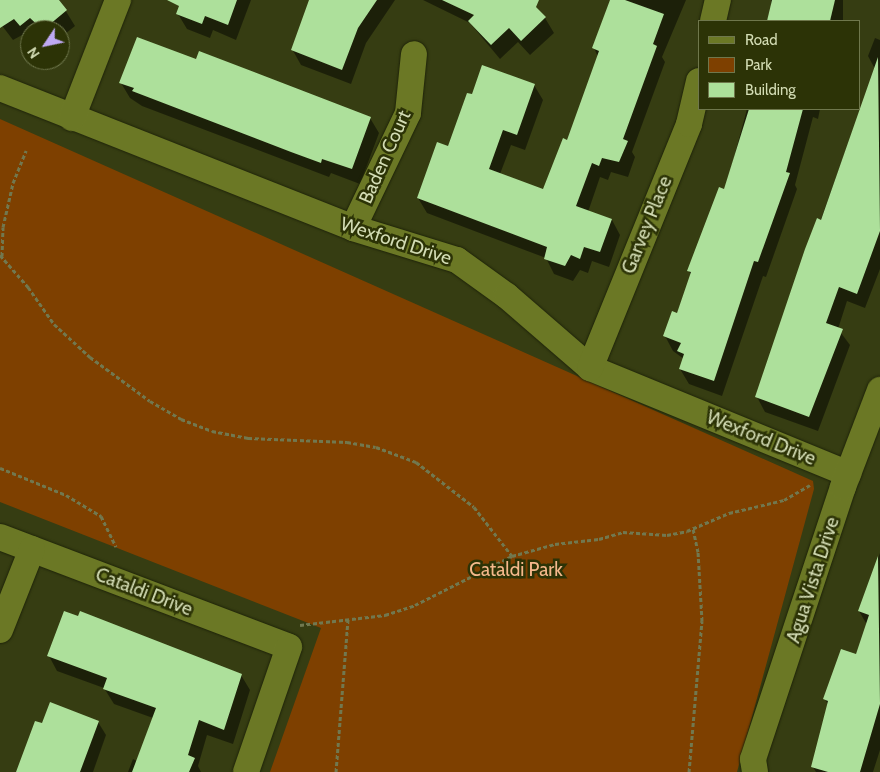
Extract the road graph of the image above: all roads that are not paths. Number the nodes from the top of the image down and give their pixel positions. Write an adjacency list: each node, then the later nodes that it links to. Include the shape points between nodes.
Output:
1 (118, 0): 7 (street)
2 (718, 0): 3 (street)
3 (713, 20)
4 (414, 54): 8 (street, Baden Court, via 408,113)
5 (698, 85): 9 (street, Garvey Place, via 688,124)
6 (0, 88): 7 (street, Wexford Drive)
7 (72, 118): 8 (street, Wexford Drive)
8 (353, 228): 9 (street, Wexford Drive, via 456,260 507,296)
9 (590, 368): 11 (street, Wexford Drive)
10 (880, 390): 11 (street, Agua Vista Drive)
11 (848, 474): 16 (street, Agua Vista Drive, via 754,760)
12 (0, 537): 13 (street, Cataldi Drive)
13 (32, 549): 14 (street); 15 (street, Cataldi Drive, via 290,636)
14 (0, 630)
15 (246, 772)
16 (755, 772)

